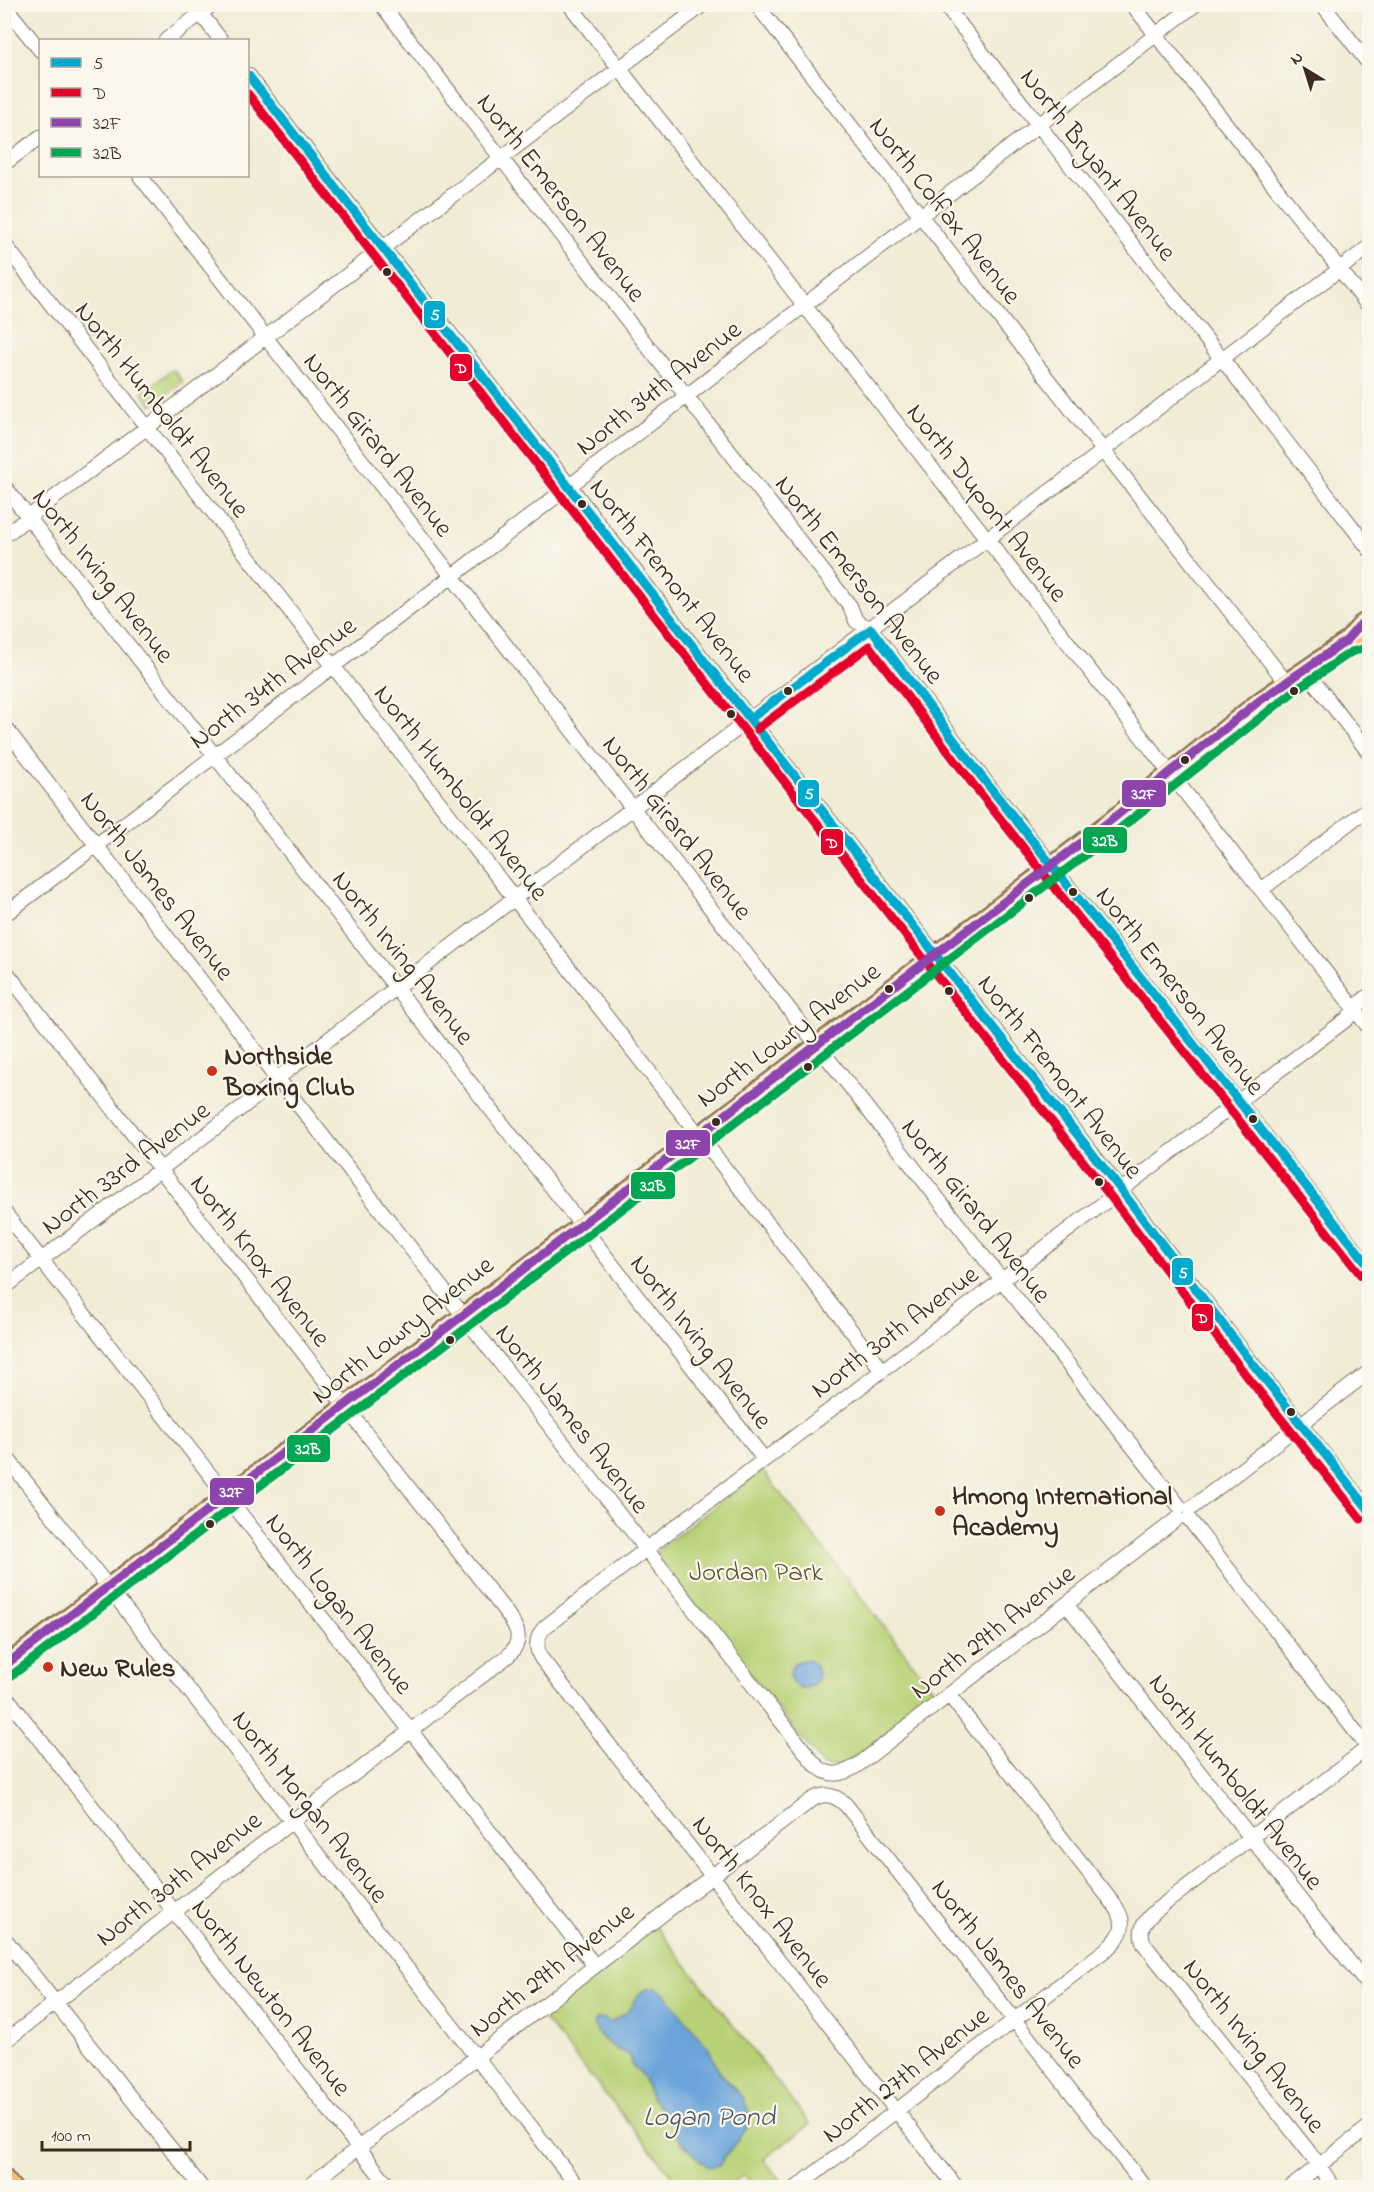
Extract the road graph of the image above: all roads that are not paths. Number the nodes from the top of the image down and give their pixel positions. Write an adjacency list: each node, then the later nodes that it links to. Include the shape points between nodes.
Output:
1 (213, 4): 11 (street)
2 (381, 4): 21 (street, North Emerson Avenue)
3 (569, 4): 17 (street, North Dupont Avenue)
4 (704, 4): 17 (street)
5 (756, 4): 24 (street, North Colfax Avenue)
6 (944, 4): 19 (street, North Bryant Avenue)
7 (1132, 4): 12 (street)
8 (1196, 4): 12 (street, North 34th Avenue)
9 (1322, 4): 16 (street)
10 (4, 5): 15 (street)
11 (196, 9): 13 (street); 14 (street)
12 (1156, 35): 19 (street, North 34th Avenue); 28 (street)
13 (167, 39)
14 (219, 39)
15 (39, 49)
16 (1370, 66)
17 (620, 69): 21 (street); 29 (street, North Dupont Avenue)
18 (249, 76): 27 (street, North Fremont Avenue)
19 (1039, 126): 24 (street, North 34th Avenue); 32 (street, North Bryant Avenue)
20 (39, 138): 22 (street)
21 (501, 159): 27 (street); 33 (street, North Emerson Avenue)
22 (4, 164)
23 (141, 177): 31 (street, North Girard Avenue)
24 (921, 217): 29 (street, North 34th Avenue); 35 (street, North Colfax Avenue)
25 (4, 243): 34 (street, North Humboldt Avenue)
26 (1370, 246): 28 (street, North 33rd Avenue)
27 (384, 249): 31 (street); 37 (street, North Fremont Avenue)
28 (1339, 269): 30 (street); 32 (street, North 33rd Avenue)
29 (804, 306): 33 (street, North 34th Avenue); 40 (street, North Dupont Avenue)
30 (1370, 308)
31 (266, 338): 34 (street); 42 (street, North Girard Avenue)
32 (1221, 359): 35 (street, North 33rd Avenue); 41 (street, North Bryant Avenue)
33 (687, 395): 37 (street, North 34th Avenue); 44 (street, North Emerson Avenue, via 850,606 856,621)
34 (148, 429): 38 (street); 47 (street, North Humboldt Avenue)
35 (1104, 450): 40 (street, North 33rd Avenue); 49 (street, North Colfax Avenue)
36 (4, 486): 38 (street, North Irving Avenue)
37 (570, 486): 42 (street, North 34th Avenue); 50 (street, North Fremont Avenue)
38 (29, 518): 39 (street); 53 (street, North Irving Avenue)
39 (4, 536)
40 (987, 540): 44 (street, North 33rd Avenue); 54 (street, North Dupont Avenue)
41 (1370, 550)
42 (452, 576): 47 (street, North 34th Avenue); 56 (street, North Girard Avenue)
43 (1370, 618): 46 (main road, North Lowry Avenue)
44 (871, 629): 50 (street, North 33rd Avenue); 58 (street, North Emerson Avenue)
45 (1370, 634): 46 (main road, North Lowry Avenue)
46 (1346, 641): 48 (main road, North Lowry Avenue)
47 (333, 665): 53 (street, North 34th Avenue); 60 (street, North Humboldt Avenue)
48 (1305, 670): 49 (main road, North Lowry Avenue); 52 (street)
49 (1286, 681): 54 (main road, North Lowry Avenue)
50 (750, 719): 56 (street, North 33rd Avenue); 62 (street, North Fremont Avenue)
51 (4, 726): 57 (street, North James Avenue)
52 (1370, 754)
53 (215, 755): 57 (street, North 34th Avenue); 64 (street, North Irving Avenue)
54 (1170, 774): 58 (main road, North Lowry Avenue); 59 (street, North Dupont Avenue)
55 (1370, 807): 59 (street)
56 (634, 808): 60 (street, North 33rd Avenue); 68 (street, North Girard Avenue)
57 (97, 845): 61 (street, North 34th Avenue); 69 (street, North James Avenue)
58 (1051, 865): 62 (main road, North Lowry Avenue); 70 (street, North Emerson Avenue)
59 (1261, 890): 66 (street, North Dupont Avenue)
60 (515, 898): 64 (street, North 33rd Avenue); 71 (street, North Humboldt Avenue)
61 (4, 915)
62 (934, 954): 68 (main road, North Lowry Avenue); 73 (street, North Fremont Avenue)
63 (4, 969): 72 (street, North Knox Avenue)
64 (397, 988): 69 (street, North 33rd Avenue); 75 (street, North Irving Avenue)
65 (1370, 995): 66 (street, North 30th Avenue)
66 (1355, 1010): 67 (street, North Dupont Avenue); 70 (street, North 30th Avenue)
67 (1370, 1029)
68 (817, 1045): 71 (main road, North Lowry Avenue); 78 (street, North Girard Avenue)
69 (278, 1079): 72 (street, North 33rd Avenue); 80 (street, North James Avenue)
70 (1238, 1102): 73 (street, North 30th Avenue); 77 (street, North Emerson Avenue)
71 (698, 1134): 75 (main road, North Lowry Avenue); 81 (street, North Humboldt Avenue)
72 (162, 1170): 76 (street, North 33rd Avenue); 83 (street, North Knox Avenue)
73 (1121, 1190): 78 (street, North 30th Avenue); 84 (street, North Fremont Avenue)
74 (4, 1212): 76 (street, North Logan Avenue)
75 (580, 1224): 80 (main road, North Lowry Avenue); 86 (street, North Irving Avenue)
76 (42, 1260): 79 (street, North 33rd Avenue); 87 (street, North Logan Avenue)
77 (1370, 1268)
78 (1002, 1280): 81 (street, North 30th Avenue); 89 (street, North Girard Avenue)
79 (4, 1288)
80 (462, 1315): 83 (main road, North Lowry Avenue); 90 (street, North James Avenue)
81 (882, 1370): 86 (street, North 30th Avenue)
82 (1370, 1371): 84 (street, North 29th Avenue)
83 (344, 1406): 87 (main road, North Lowry Avenue); 93 (street, North Knox Avenue, via 513,1622)
84 (1300, 1424): 88 (street, North Fremont Avenue); 89 (street, North 29th Avenue)
85 (4, 1454): 91 (street, North Morgan Avenue)
86 (764, 1459): 90 (street, North 30th Avenue)
87 (225, 1496): 91 (main road, North Lowry Avenue); 98 (street, North Logan Avenue)
88 (1370, 1512)
89 (1184, 1513): 92 (street, North 29th Avenue); 99 (street, North Girard Avenue)
90 (645, 1550): 94 (street, North 30th Avenue, via 545,1627); 100 (street, North James Avenue, via 813,1762)
91 (108, 1587): 95 (main road, North Lowry Avenue); 102 (street, North Morgan Avenue)
92 (1066, 1604): 97 (street, North 29th Avenue); 103 (street, North Humboldt Avenue)
93 (518, 1639): 98 (street, North 30th Avenue, via 508,1656)
94 (537, 1641): 104 (street, North Knox Avenue, via 541,1658)
95 (4, 1666)
96 (4, 1694): 105 (street, North Newton Avenue)
97 (949, 1695): 100 (street, North 29th Avenue, via 858,1765); 110 (street, North 27th Avenue, via 1122,1918 1119,1937 1108,1948)
98 (410, 1730): 102 (street, North 30th Avenue); 107 (street, North Logan Avenue)
99 (1369, 1748): 103 (street)
100 (832, 1775)
101 (829, 1795): 104 (street, North 29th Avenue, via 810,1801); 110 (street, North James Avenue, via 846,1805)
102 (292, 1821): 105 (street, North 30th Avenue); 112 (street, North Morgan Avenue)
103 (1250, 1838): 108 (street, North Humboldt Avenue); 116 (street, North Irving Avenue, via 1154,1912 1141,1930 1142,1939)
104 (712, 1875): 107 (street, North 29th Avenue); 113 (street, North Knox Avenue)
105 (174, 1912): 109 (street, North 30th Avenue); 115 (street, North Newton Avenue)
106 (4, 1938): 109 (street)
107 (595, 1966): 112 (street, North 29th Avenue)
108 (1370, 1988)
109 (56, 2002): 111 (street, North 30th Avenue); 119 (street)
110 (1014, 2020): 113 (street, North 27th Avenue); 125 (street, North James Avenue)
111 (4, 2042)
112 (477, 2056): 115 (street, North 29th Avenue); 122 (street, North Morgan Avenue)
113 (896, 2111): 123 (street, North 27th Avenue); 124 (street, North Knox Avenue)
114 (1370, 2126): 116 (street)
115 (358, 2147): 120 (street, North 29th Avenue); 121 (street, North Newton Avenue)
116 (1319, 2165): 126 (street); 127 (street, North Irving Avenue)
117 (4, 2177): 118 (main road)
118 (12, 2187)
119 (202, 2187)
120 (306, 2187)
121 (390, 2187)
122 (579, 2187)
123 (796, 2187)
124 (957, 2187)
125 (1146, 2187)
126 (1290, 2187)
127 (1334, 2187)

